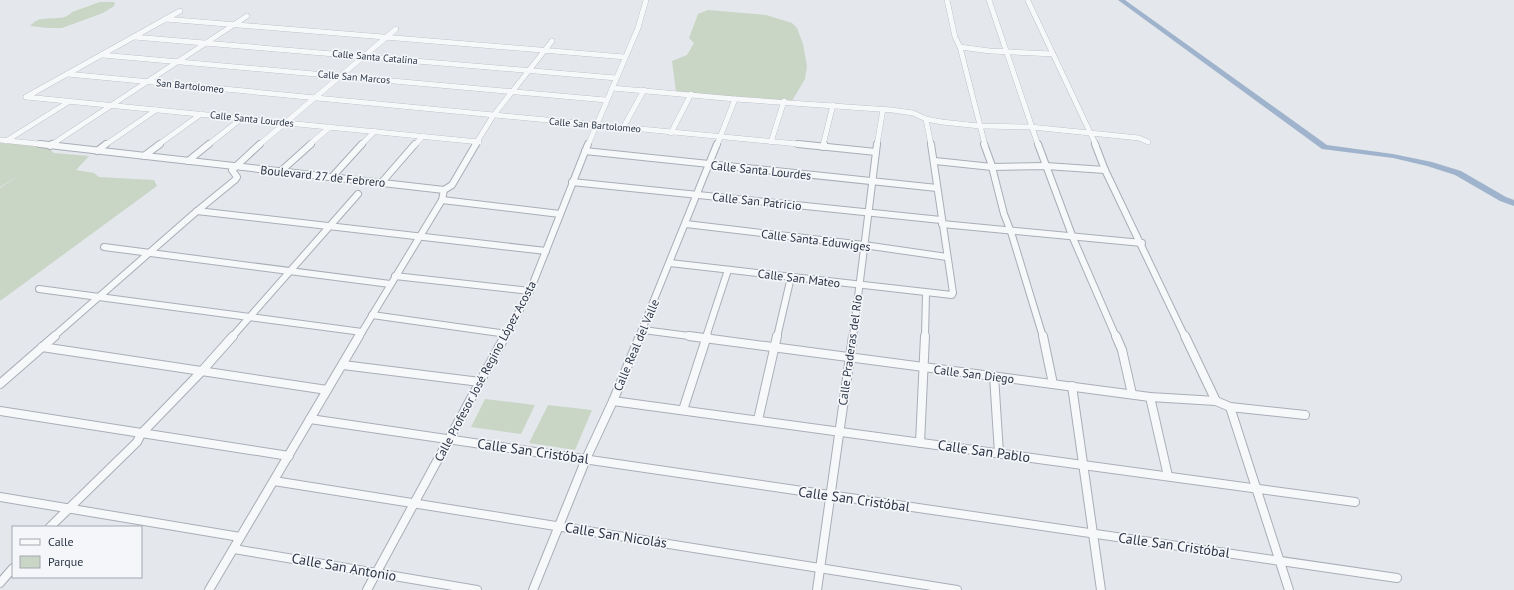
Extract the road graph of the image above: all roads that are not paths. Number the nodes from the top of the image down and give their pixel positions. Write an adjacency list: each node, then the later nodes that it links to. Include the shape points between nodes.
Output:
1 (646, 0): 20 (street, Calle Profesor José Regino López Acosta, via 638,28)
2 (947, 0): 14 (street, via 955,38)
3 (990, 0): 16 (street)
4 (1028, 1): 17 (street)
5 (180, 11): 7 (street)
6 (248, 16): 8 (street)
7 (165, 19): 8 (street); 10 (street)
8 (234, 25): 11 (street); 13 (street)
9 (396, 29): 11 (street)
10 (134, 37): 13 (street, Calle Santa Catalina); 18 (street)
11 (386, 38): 15 (street); 19 (street)
12 (552, 42): 15 (street)
13 (208, 43): 19 (street, Calle Santa Catalina); 21 (street)
14 (960, 47): 16 (street); 46 (street)
15 (545, 50): 20 (street); 22 (street)
16 (1006, 52): 17 (street); 48 (street)
17 (1052, 54): 52 (street)
18 (102, 55): 21 (street, Calle San Marcos); 23 (street)
19 (364, 56): 22 (street, Calle Santa Catalina); 24 (street)
20 (625, 57): 25 (street, Calle Profesor José Regino López Acosta)
21 (179, 62): 24 (street, Calle San Marcos); 26 (street)
22 (528, 70): 25 (street, Calle Santa Catalina); 29 (street)
23 (67, 74): 26 (street, San Bartolomeo); 34 (street, Calle Santa Lourdes, via 26,97)
24 (340, 76): 29 (street, Calle San Marcos); 31 (street)
25 (616, 78): 27 (street, Calle Profesor José Regino López Acosta)
26 (148, 82): 31 (street, San Bartolomeo); 36 (street)
27 (612, 88): 28 (street); 33 (street, Calle Profesor José Regino López Acosta)
28 (644, 90): 30 (street); 49 (street)
29 (511, 92): 33 (street, Calle San Marcos); 41 (street)
30 (691, 94): 32 (street); 51 (street)
31 (314, 99): 41 (street, Calle San Bartolomeo); 44 (street)
32 (735, 99): 35 (street); 54 (street, Calle Real del Valle)
33 (606, 100): 45 (street, Calle Profesor José Regino López Acosta)
34 (70, 101): 36 (street, Calle Santa Lourdes); 55 (street)
35 (784, 101): 37 (street); 57 (street)
36 (112, 105): 39 (street, Calle Santa Lourdes); 59 (street)
37 (833, 105): 38 (street); 60 (street)
38 (883, 109): 43 (street, via 913,113); 63 (street, Calle Praderas del Río)
39 (156, 110): 40 (street, Calle Santa Lourdes); 61 (street)
40 (201, 114): 42 (street, Calle Santa Lourdes); 64 (street)
41 (493, 116): 45 (street, Calle San Bartolomeo); 56 (street)
42 (242, 118): 44 (street, Calle Santa Lourdes); 65 (street)
43 (926, 119): 46 (street); 66 (street)
44 (286, 122): 47 (street, Calle Santa Lourdes); 68 (street)
45 (596, 126): 49 (street, Calle San Bartolomeo); 62 (street, Calle Profesor José Regino López Acosta)
46 (979, 126): 48 (street); 70 (street)
47 (330, 127): 50 (street, Calle Santa Lourdes); 72 (street)
48 (1031, 127): 52 (street); 69 (street)
49 (623, 128): 51 (street, Calle San Bartolomeo)
50 (375, 131): 53 (street, Calle Santa Lourdes); 73 (street)
51 (671, 133): 54 (street, Calle San Bartolomeo)
52 (1091, 133): 58 (street, via 1140,138); 71 (street)
53 (423, 136): 56 (street, Calle Santa Lourdes); 74 (street)
54 (719, 137): 57 (street, Calle San Bartolomeo); 67 (street, Calle Real del Valle)
55 (3, 141): 59 (street, Boulevard 27 de Febrero)
56 (479, 142): 78 (street, via 452,185)
57 (770, 142): 60 (street, Calle San Bartolomeo)
58 (1148, 142)
59 (50, 146): 61 (street, Boulevard 27 de Febrero)
60 (823, 147): 63 (street, Calle San Bartolomeo)
61 (97, 151): 64 (street, Boulevard 27 de Febrero)
62 (585, 151): 67 (street, Calle Santa Lourdes); 75 (street, Calle Profesor José Regino López Acosta)
63 (876, 152): 76 (street, Calle Praderas del Río)
64 (144, 156): 65 (street, Boulevard 27 de Febrero)
65 (188, 161): 68 (street, Boulevard 27 de Febrero)
66 (935, 161): 70 (street); 77 (street)
67 (708, 165): 76 (street, Calle Santa Lourdes); 80 (street, Calle Real del Valle)
68 (235, 166): 72 (street, Boulevard 27 de Febrero); 82 (street, via 232,170 237,176 235,180)
69 (1046, 166): 70 (street); 71 (street); 90 (street)
70 (992, 167): 88 (street)
71 (1106, 170): 91 (street)
72 (281, 171): 73 (street, Boulevard 27 de Febrero)
73 (332, 177): 74 (street, Boulevard 27 de Febrero)
74 (382, 182): 78 (street, Boulevard 27 de Febrero)
75 (572, 182): 80 (street, Calle San Patricio); 84 (street, Calle Profesor José Regino López Acosta)
76 (872, 182): 77 (street, Calle Santa Lourdes); 83 (street, Calle Praderas del Río)
77 (936, 188): 85 (street)
78 (444, 190): 81 (street)
79 (358, 194): 87 (street)
80 (697, 195): 83 (street, Calle San Patricio); 86 (street, Calle Real del Valle)
81 (442, 200): 84 (street); 89 (street)
82 (197, 211): 87 (street); 95 (street)
83 (868, 212): 85 (street, Calle San Patricio); 92 (street, Calle Praderas del Río)
84 (560, 214): 94 (street, Calle Profesor José Regino López Acosta)
85 (942, 222): 88 (street, Calle San Patricio); 96 (street)
86 (686, 224): 92 (street, Calle Santa Eduwiges); 97 (street, Calle Real del Valle)
87 (331, 226): 89 (street); 99 (street)
88 (1011, 232): 90 (street, Calle San Patricio); 123 (street, via 1042,333)
89 (418, 236): 94 (street); 100 (street)
90 (1073, 238): 91 (street, Calle San Patricio); 126 (street, via 1122,350)
91 (1142, 243): 129 (street)
92 (864, 245): 96 (street, Calle Santa Eduwiges); 103 (street, Calle Praderas del Río)
93 (104, 247): 95 (street)
94 (546, 251): 105 (street, Calle Profesor José Regino López Acosta)
95 (149, 253): 99 (street); 107 (street)
96 (947, 257): 106 (street, Calle San Mateo, via 952,294)
97 (670, 263): 98 (street, Calle San Mateo); 110 (street, Calle Real del Valle)
98 (728, 270): 101 (street, Calle San Mateo); 113 (street)
99 (290, 271): 102 (street); 109 (street)
100 (395, 276): 102 (street); 105 (street)
101 (791, 277): 103 (street, Calle San Mateo); 115 (street)
102 (390, 284): 108 (street)
103 (859, 285): 106 (street, Calle San Mateo); 116 (street, Calle Praderas del Río)
104 (39, 289): 107 (street)
105 (530, 291): 112 (street, Calle Profesor José Regino López Acosta)
106 (926, 293): 118 (street)
107 (99, 298): 109 (street); 114 (street)
108 (372, 315): 111 (street); 112 (street)
109 (247, 318): 111 (street); 119 (street)
110 (643, 330): 113 (street, Calle San Diego); 128 (street, Calle Real del Valle)
111 (362, 332): 117 (street)
112 (507, 334): 121 (street, Calle Profesor José Regino López Acosta)
113 (705, 338): 115 (street, Calle San Diego); 131 (street)
114 (42, 347): 119 (street); 122 (street)
115 (775, 348): 116 (street, Calle San Diego); 135 (street)
116 (850, 358): 118 (street, Calle San Diego); 136 (street, Calle Praderas del Río)
117 (343, 365): 121 (street); 125 (street)
118 (924, 367): 120 (street, Calle San Diego); 139 (street)
119 (200, 372): 125 (street); 137 (street)
120 (994, 376): 123 (street, Calle San Diego); 140 (street)
121 (480, 382): 138 (street, Calle Profesor José Regino López Acosta)
122 (0, 384)
123 (1053, 384): 124 (street, Calle San Diego)
124 (1072, 386): 126 (street, Calle San Diego); 143 (street)
125 (327, 390): 134 (street)
126 (1132, 394): 127 (street, Calle San Diego)
127 (1150, 396): 129 (street, Calle San Diego); 144 (street)
128 (613, 400): 131 (street, Calle San Pablo); 142 (street, Calle Real del Valle)
129 (1216, 402): 130 (street, Calle San Diego)
130 (1230, 407): 133 (street, Calle San Diego); 146 (street)
131 (683, 410): 135 (street, Calle San Pablo)
132 (0, 412): 137 (street)
133 (1305, 414)
134 (310, 419): 138 (street, Calle San Cristóbal); 141 (street)
135 (758, 420): 136 (street, Calle San Pablo)
136 (838, 431): 139 (street, Calle San Pablo); 147 (street, Calle Praderas del Río)
137 (141, 434): 141 (street); 151 (street, via 137,442)
138 (449, 439): 142 (street, Calle San Cristóbal); 150 (street, Calle Profesor José Regino López Acosta)
139 (920, 443): 140 (street, Calle San Pablo)
140 (999, 453): 143 (street, Calle San Pablo)
141 (289, 456): 145 (street)
142 (586, 459): 147 (street, Calle San Cristóbal); 153 (street, Calle Real del Valle)
143 (1083, 465): 144 (street, Calle San Pablo); 154 (street)
144 (1168, 476): 146 (street, Calle San Pablo)
145 (274, 481): 150 (street, Calle San Nicolás); 155 (street)
146 (1256, 488): 149 (street, Calle San Pablo); 157 (street)
147 (830, 495): 154 (street, Calle San Cristóbal); 158 (street, Calle Praderas del Río)
148 (0, 497): 151 (street)
149 (1355, 502)
150 (414, 503): 153 (street, Calle San Nicolás); 160 (street, Calle Profesor José Regino López Acosta)
151 (67, 508): 152 (street); 155 (street)
152 (51, 526)
153 (559, 526): 158 (street, Calle San Nicolás); 166 (street, Calle Real del Valle)
154 (1093, 534): 157 (street, Calle San Cristóbal); 169 (street)
155 (240, 537): 156 (street)
156 (234, 548): 160 (street, Calle San Antonio); 163 (street)
157 (1279, 561): 161 (street, Calle San Cristóbal); 170 (street)
158 (820, 568): 167 (street, Calle Praderas del Río); 168 (street, Calle San Nicolás)
159 (12, 569): 162 (street)
160 (376, 573): 164 (street, Calle Profesor José Regino López Acosta); 165 (street, Calle San Antonio)
161 (1397, 578)
162 (0, 583)
163 (209, 590)
164 (367, 590)
165 (477, 590)
166 (533, 590)
167 (818, 590)
168 (957, 590)
169 (1102, 590)
170 (1289, 590)

